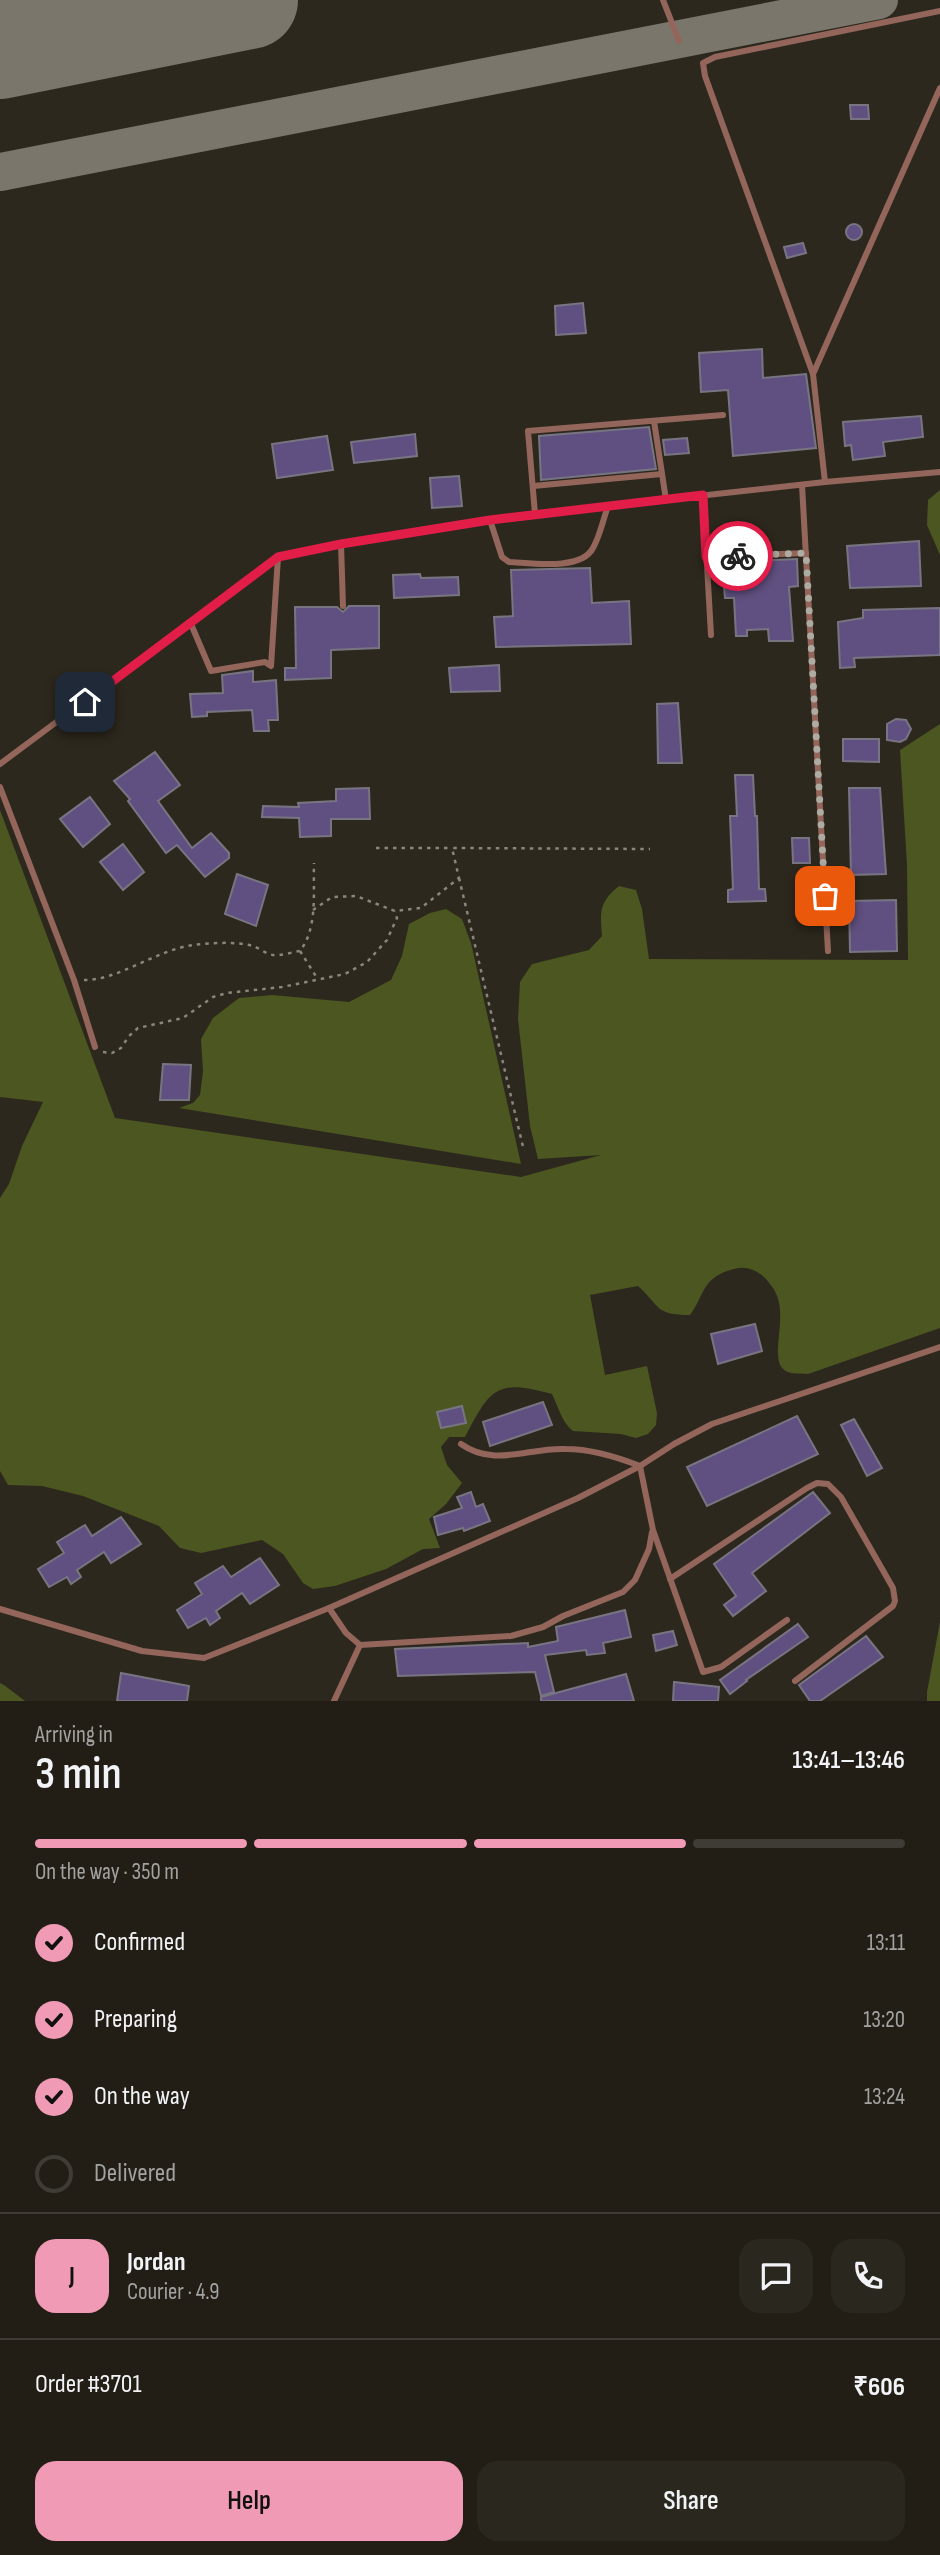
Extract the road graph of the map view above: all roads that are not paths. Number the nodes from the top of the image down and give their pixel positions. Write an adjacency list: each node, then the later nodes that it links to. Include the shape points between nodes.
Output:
1 (663, 0): 3 (lane)
2 (940, 11): 5 (lane, via 704,63 743,187)
3 (679, 41)
4 (940, 88): 5 (lane)
5 (813, 374): 10 (lane)
6 (723, 415): 7 (lane)
7 (654, 421): 9 (lane); 12 (lane, via 528,431)
8 (940, 472): 10 (lane)
9 (662, 474): 12 (lane); 14 (lane)
10 (825, 482): 11 (lane)
11 (802, 485): 13 (lane); 19 (lane)
12 (533, 486): 16 (lane)
13 (703, 495): 14 (lane); 21 (lane)
14 (666, 500): 15 (lane)
15 (608, 506): 16 (lane); 17 (lane, via 593,548 587,557 573,562 509,562 502,557)
16 (535, 514): 17 (lane)
17 (490, 520): 18 (lane)
18 (341, 544): 20 (lane); 22 (lane)
19 (806, 553): 21 (lane); 27 (lane)
20 (278, 557): 23 (lane); 23 (lane, via 271,666 265,662 211,671)
21 (706, 557): 24 (lane)
22 (342, 606)
23 (191, 624): 25 (lane)
24 (711, 635)
25 (0, 764)
26 (0, 787): 28 (lane)
27 (828, 951)
28 (95, 1046)
29 (940, 1347): 31 (lane, via 712,1424)
30 (461, 1444): 31 (lane, via 500,1457 569,1448)
31 (640, 1466): 32 (lane); 34 (lane)
32 (653, 1530): 33 (lane); 37 (lane, via 635,1580 623,1592 543,1627 511,1636)
33 (670, 1579): 36 (lane, via 704,1672 721,1667); 38 (lane, via 807,1488 828,1484 841,1497 893,1588 895,1601)
34 (328, 1608): 35 (lane, via 204,1658 142,1651); 37 (lane)
35 (0, 1609)
36 (787, 1620)
37 (360, 1645): 39 (lane)
38 (795, 1681)
39 (334, 1701)

